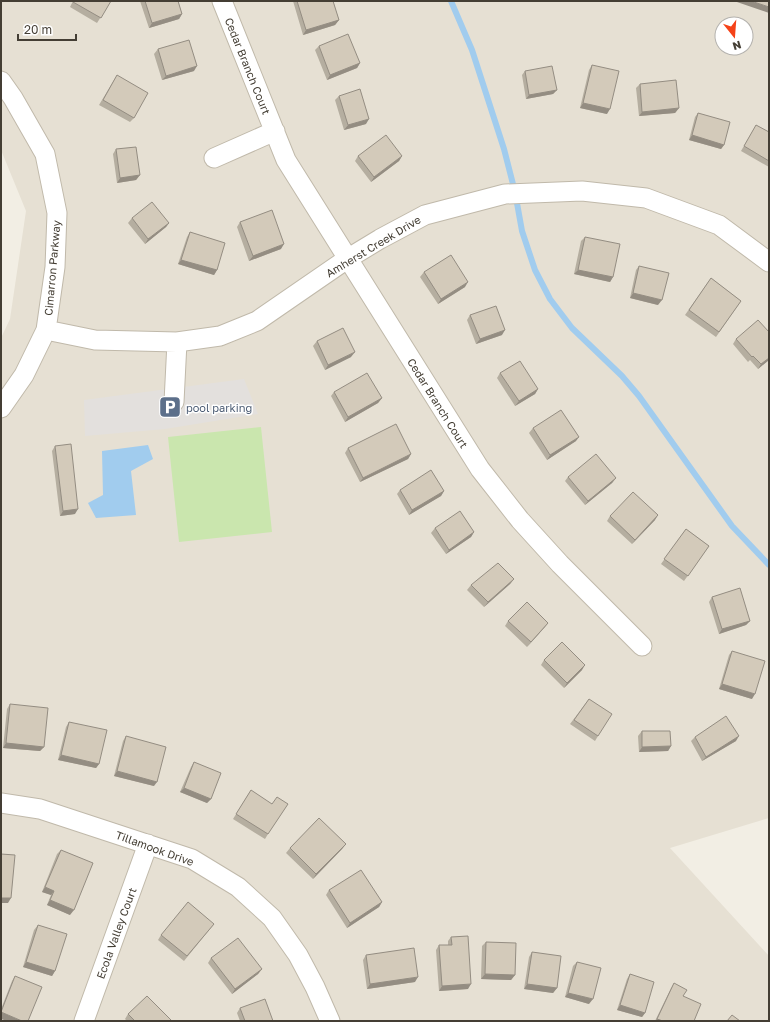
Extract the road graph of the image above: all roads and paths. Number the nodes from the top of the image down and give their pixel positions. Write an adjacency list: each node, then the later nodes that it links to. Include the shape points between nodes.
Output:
1 (222, 1): 3 (street, Cedar Branch Court)
2 (1, 81): 7 (street, Cimarron Parkway, via 45,154 57,213 54,267)
3 (275, 131): 4 (street); 5 (street, Cedar Branch Court, via 286,160)
4 (214, 158)
5 (347, 260): 6 (street, Amherst Creek Drive, via 425,215 505,194 582,191 646,198 719,226); 8 (street, Amherst Creek Drive, via 257,321 220,336); 11 (street, Cedar Branch Court, via 480,470 560,564)
6 (769, 262)
7 (46, 330): 8 (street, Amherst Creek Drive, via 95,340); 10 (street, Cimarron Parkway, via 24,375)
8 (177, 342): 9 (street)
9 (174, 402)
10 (1, 408)
11 (642, 646)
12 (1, 802): 13 (street, Tillamook Drive, via 40,809)
13 (148, 844): 14 (street, Ecola Valley Court); 15 (street, Tillamook Drive, via 192,860 238,887 272,918 298,955)
14 (84, 1021)
15 (330, 1021)

